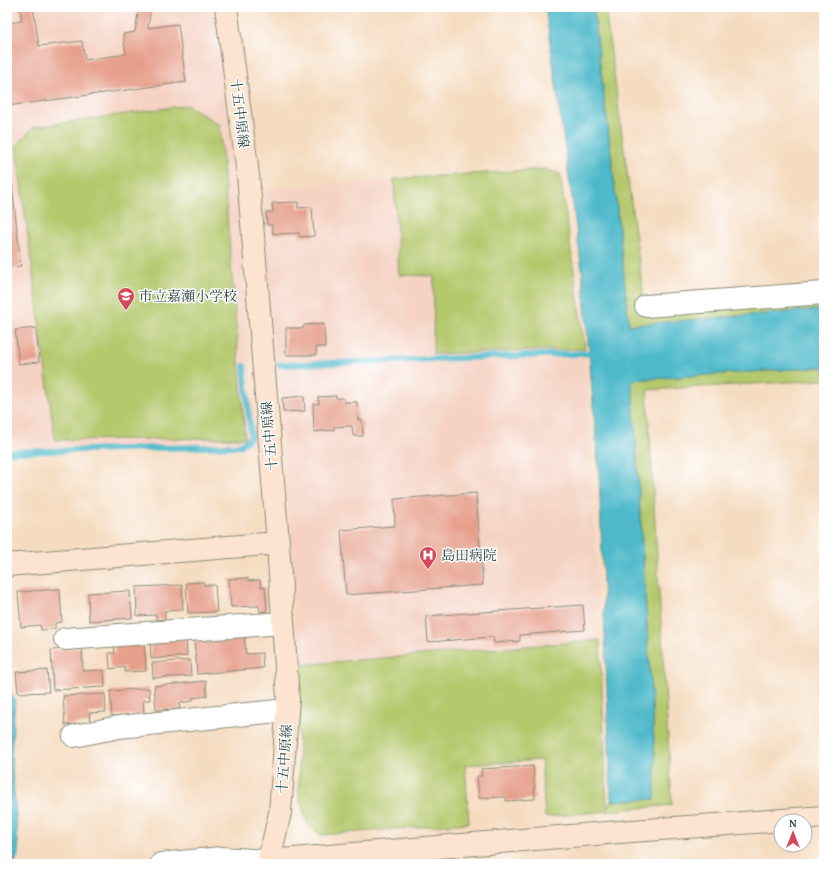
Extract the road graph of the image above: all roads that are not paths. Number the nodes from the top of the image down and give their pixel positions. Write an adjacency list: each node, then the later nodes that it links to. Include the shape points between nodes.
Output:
1 (226, 7): 4 (main road, 十五中原線, via 248,174)
2 (824, 293): 3 (street)
3 (646, 306)
4 (278, 543): 5 (main road); 6 (main road, 十五中原線)
5 (7, 565)
6 (283, 623): 7 (street); 8 (main road, 十五中原線)
7 (65, 639)
8 (287, 710): 9 (street, via 119,728); 11 (main road, 十五中原線, via 280,813)
9 (74, 736)
10 (824, 817): 11 (main road)
11 (268, 862): 12 (street, via 221,858)
12 (161, 864)

